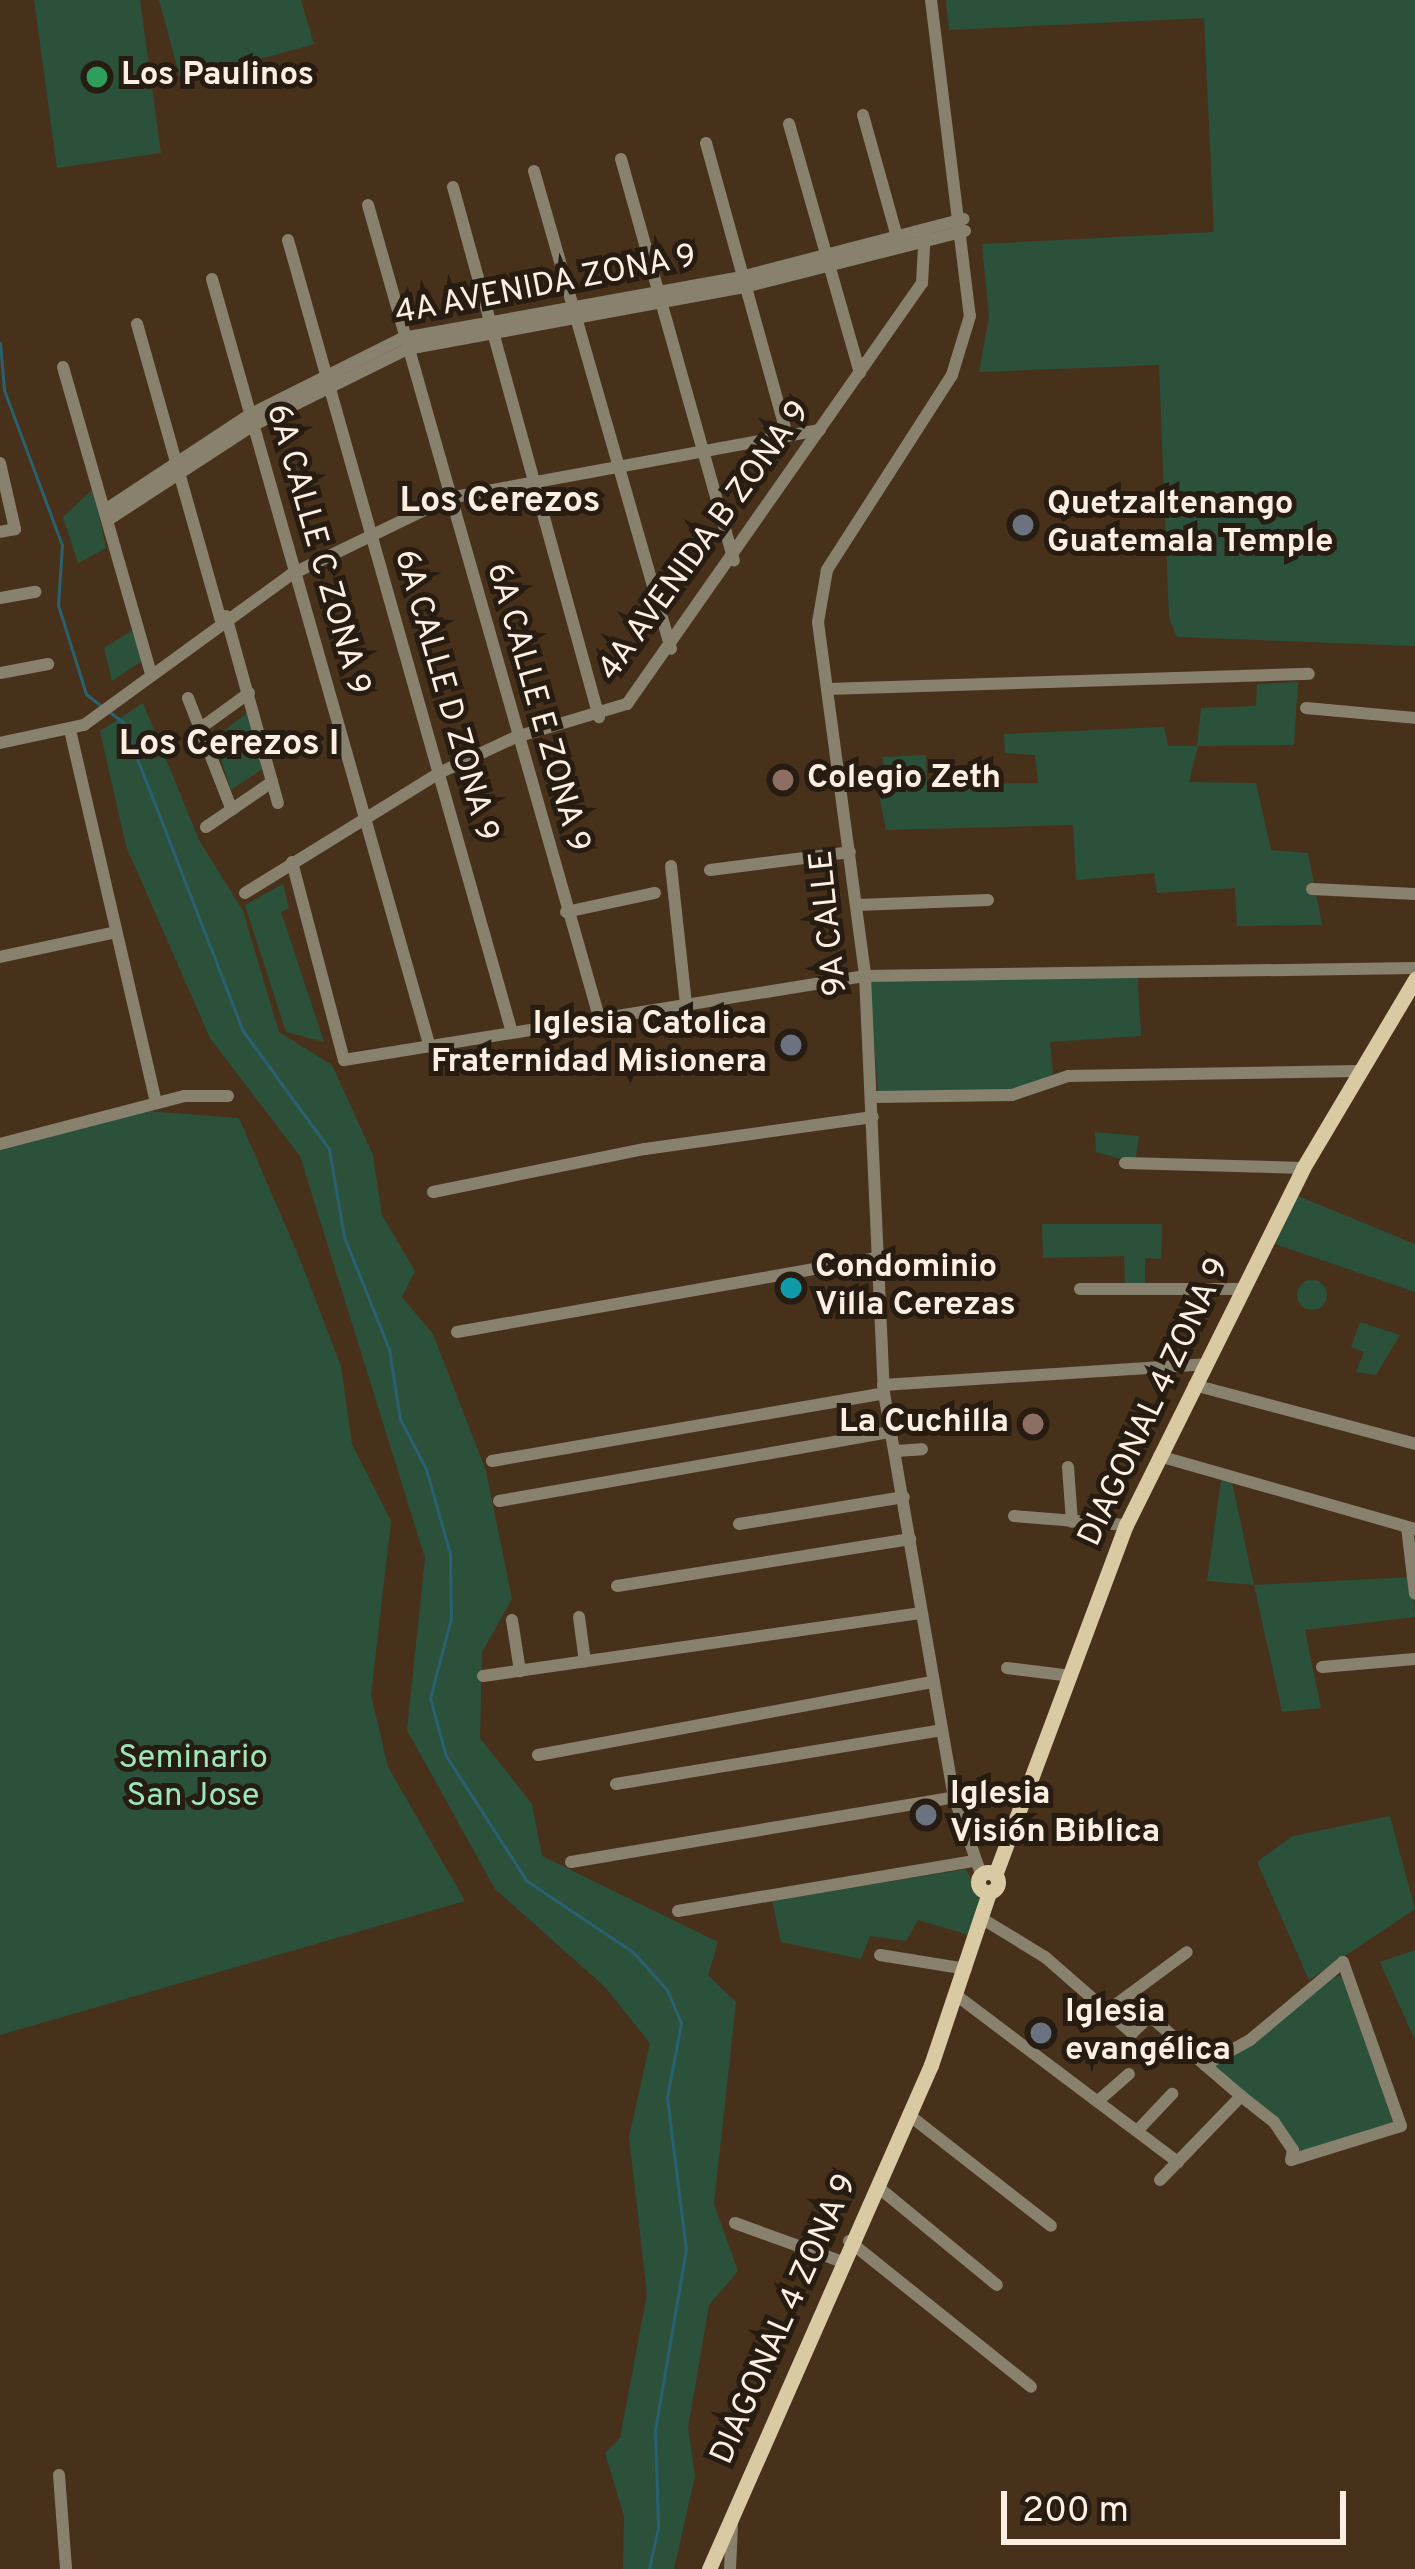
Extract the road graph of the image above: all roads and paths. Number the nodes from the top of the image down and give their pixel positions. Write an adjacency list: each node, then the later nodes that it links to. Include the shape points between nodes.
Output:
1 (931, 0): 9 (street, 9A CALLE)
2 (863, 115): 11 (street)
3 (789, 124): 13 (street)
4 (706, 143): 15 (street)
5 (621, 159): 16 (street)
6 (534, 171): 17 (street)
7 (453, 187): 19 (street)
8 (368, 205): 20 (street, 6A CALLE E ZONA 9)
9 (964, 225): 10 (street, 4A AVENIDA ZONA 9); 46 (street, 9A CALLE, via 971,297 960,356 822,584)
10 (926, 235): 11 (street, 4A AVENIDA ZONA 9); 13 (street, 4A AVENIDA ZONA 9); 22 (street, 4A AVENIDA B ZONA 9, via 922,283)
11 (898, 237): 13 (street, 4A AVENIDA ZONA 9)
12 (288, 240): 23 (street, 6A CALLE D ZONA 9)
13 (829, 262): 15 (street, 4A AVENIDA ZONA 9); 22 (street)
14 (212, 279): 24 (street, 6A CALLE C ZONA 9)
15 (743, 282): 16 (street, 4A AVENIDA ZONA 9); 26 (street)
16 (659, 299): 17 (street, 4A AVENIDA ZONA 9); 27 (street)
17 (573, 311): 19 (street, 4A AVENIDA ZONA 9); 29 (street)
18 (137, 324): 30 (street)
19 (487, 325): 20 (street, 4A AVENIDA ZONA 9); 31 (street)
20 (405, 344): 23 (street, 4A AVENIDA ZONA 9); 32 (street, 6A CALLE E ZONA 9)
21 (62, 368): 33 (street)
22 (860, 373): 25 (street, 4A AVENIDA B ZONA 9)
23 (326, 379): 24 (street, 4A AVENIDA ZONA 9); 35 (street, 6A CALLE D ZONA 9)
24 (251, 421): 30 (street, 4A AVENIDA ZONA 9); 37 (street, 6A CALLE C ZONA 9)
25 (820, 430): 26 (street); 36 (street, 4A AVENIDA B ZONA 9)
26 (787, 436): 27 (street)
27 (703, 454): 29 (street); 36 (street)
28 (0, 463): 34 (street, via 16,529)
29 (617, 466): 31 (street); 41 (street)
30 (175, 467): 33 (street, 4A AVENIDA ZONA 9); 40 (street)
31 (531, 478): 32 (street); 50 (street)
32 (449, 498): 35 (street); 54 (street, 6A CALLE E ZONA 9)
33 (106, 515): 43 (street)
34 (0, 532)
35 (369, 535): 37 (street); 56 (street, 6A CALLE D ZONA 9)
36 (734, 560): 41 (street, 4A AVENIDA B ZONA 9)
37 (292, 574): 40 (street); 60 (street, 6A CALLE C ZONA 9)
38 (35, 592): 39 (street)
39 (0, 598)
40 (223, 618): 43 (street); 47 (street)
41 (671, 649): 50 (street, 4A AVENIDA B ZONA 9, via 627,704)
42 (48, 664): 44 (street)
43 (150, 671): 52 (street)
44 (0, 673)
45 (1309, 674): 46 (street)
46 (827, 688): 62 (street, 9A CALLE)
47 (249, 692): 53 (street); 57 (street)
48 (188, 698): 53 (street)
49 (1306, 708): 51 (street)
50 (599, 717): 54 (street, 4A AVENIDA B ZONA 9)
51 (1415, 718)
52 (77, 727): 55 (street); 75 (street)
53 (202, 727): 59 (street)
54 (517, 737): 56 (street, 4A AVENIDA B ZONA 9); 74 (street, 6A CALLE E ZONA 9)
55 (0, 743)
56 (439, 773): 60 (street, 4A AVENIDA B ZONA 9); 82 (street, 6A CALLE D ZONA 9)
57 (272, 782): 58 (street); 59 (street)
58 (278, 802)
59 (232, 809): 61 (street)
60 (364, 814): 63 (street, 4A AVENIDA B ZONA 9); 83 (street, 6A CALLE C ZONA 9)
61 (206, 827)
62 (850, 852): 66 (street); 67 (street, 9A CALLE)
63 (292, 862): 69 (street, 4A AVENIDA B ZONA 9); 83 (street, via 344,1060)
64 (671, 866): 80 (street)
65 (869, 869): 67 (street)
66 (710, 870)
67 (852, 870): 73 (street, 9A CALLE)
68 (1312, 890): 71 (street)
69 (245, 893)
70 (655, 893): 74 (street)
71 (1415, 894)
72 (988, 900): 73 (street)
73 (856, 905): 78 (street, 9A CALLE)
74 (566, 912): 81 (street, 6A CALLE E ZONA 9)
75 (112, 933): 76 (street); 87 (street)
76 (0, 957)
77 (1415, 968): 78 (street)
78 (865, 976): 80 (street); 86 (street, 9A CALLE)
79 (1415, 979): 84 (main road, DIAGONAL 4 ZONA 9)
80 (686, 1005): 81 (street)
81 (599, 1017): 82 (street)
82 (511, 1029): 83 (street)
83 (429, 1044)
84 (1358, 1071): 86 (street, via 1068,1076 1012,1095); 91 (main road, DIAGONAL 4 ZONA 9)
85 (228, 1096): 87 (street)
86 (873, 1096): 88 (street, 9A CALLE)
87 (156, 1103): 89 (street)
88 (873, 1117): 92 (street, via 645,1149); 93 (street, 9A CALLE)
89 (0, 1144)
90 (1125, 1163): 91 (street)
91 (1304, 1168): 95 (main road, DIAGONAL 4 ZONA 9)
92 (433, 1192)
93 (877, 1258): 96 (street); 99 (street, 9A CALLE)
94 (1080, 1289): 95 (street)
95 (1241, 1289): 97 (main road, DIAGONAL 4 ZONA 9)
96 (457, 1332)
97 (1204, 1364): 98 (main road, DIAGONAL 4 ZONA 9); 99 (street)
98 (1195, 1385): 101 (street); 104 (main road, DIAGONAL 4 ZONA 9)
99 (883, 1389): 100 (street, 9A CALLE); 105 (street)
100 (892, 1432): 103 (street, 9A CALLE); 108 (street)
101 (1415, 1444)
102 (922, 1449): 103 (street)
103 (896, 1451): 107 (street, 9A CALLE)
104 (1159, 1456): 112 (main road, DIAGONAL 4 ZONA 9); 113 (street)
105 (492, 1461)
106 (1068, 1467): 110 (street)
107 (904, 1497): 111 (street); 114 (street, 9A CALLE)
108 (499, 1501)
109 (1014, 1516): 110 (street)
110 (1072, 1522): 112 (street)
111 (739, 1524)
112 (1126, 1526): 126 (main road, DIAGONAL 4 ZONA 9)
113 (1411, 1528): 116 (street)
114 (910, 1539): 115 (street); 117 (street, 9A CALLE)
115 (617, 1586)
116 (1415, 1594)
117 (921, 1613): 121 (street); 127 (street, 9A CALLE)
118 (579, 1617): 121 (street)
119 (512, 1620): 124 (street)
120 (1415, 1659): 122 (street)
121 (585, 1662): 124 (street)
122 (1322, 1667)
123 (1007, 1668): 126 (street)
124 (520, 1671): 125 (street)
125 (483, 1676)
126 (1072, 1676): 133 (main road, DIAGONAL 4 ZONA 9)
127 (933, 1682): 128 (street, 9A CALLE); 129 (street)
128 (942, 1730): 130 (street); 131 (street, 9A CALLE)
129 (538, 1755)
130 (616, 1784)
131 (954, 1797): 132 (street); 133 (street, 9A CALLE)
132 (571, 1862)
133 (983, 1870): 134 (street); 135 (main road, DIAGONAL 4 ZONA 9, via 998,1884)
134 (678, 1911)
135 (981, 1918): 138 (main road, DIAGONAL 4 ZONA 9); 140 (street, via 1045,1957)
136 (1187, 1952): 140 (street)
137 (880, 1955): 138 (street)
138 (966, 1969): 139 (main road, DIAGONAL 4 ZONA 9)
139 (956, 1995): 145 (street); 146 (main road, DIAGONAL 4 ZONA 9)
140 (1107, 2011): 141 (street, via 1132,2033 1150,2016)
141 (1205, 2065): 144 (street); 144 (street, via 1250,2040 1343,1962 1401,2126 1291,2160 1274,2122)
142 (1129, 2074): 145 (street)
143 (1172, 2094): 147 (street)
144 (1241, 2096): 148 (street)
145 (1098, 2101): 147 (street)
146 (909, 2115): 150 (main road, DIAGONAL 4 ZONA 9); 152 (street)
147 (1138, 2130): 148 (street)
148 (1178, 2162): 149 (street)
149 (1160, 2180)
150 (878, 2187): 153 (main road, DIAGONAL 4 ZONA 9); 155 (street)
151 (735, 2224): 154 (street)
152 (1051, 2226)
153 (849, 2241): 154 (main road, DIAGONAL 4 ZONA 9); 156 (street)
154 (840, 2261): 158 (main road, DIAGONAL 4 ZONA 9)
155 (997, 2284)
156 (1031, 2387)
157 (59, 2475): 159 (street)
158 (733, 2512): 160 (main road, DIAGONAL 4 ZONA 9); 161 (street)
159 (66, 2569)
160 (709, 2569)
161 (730, 2569)

